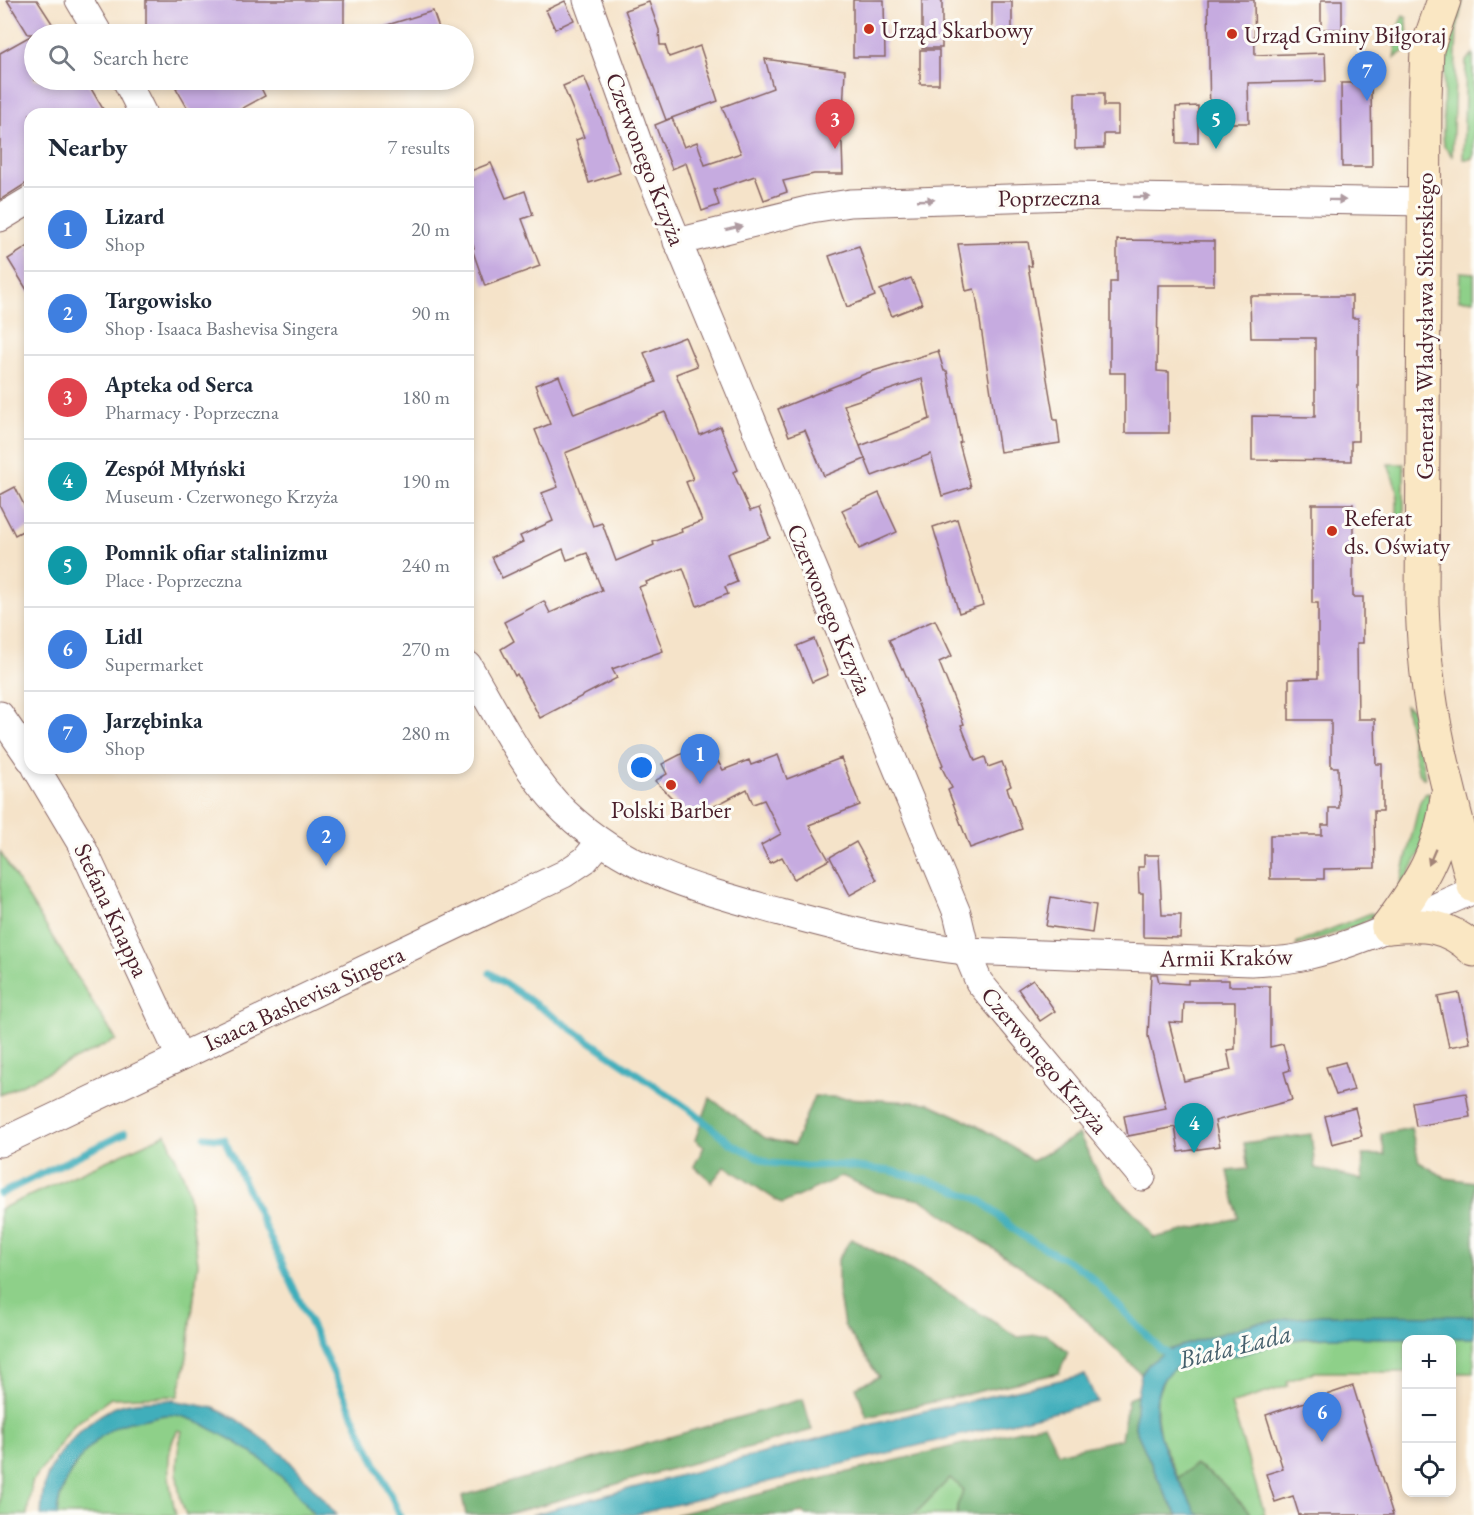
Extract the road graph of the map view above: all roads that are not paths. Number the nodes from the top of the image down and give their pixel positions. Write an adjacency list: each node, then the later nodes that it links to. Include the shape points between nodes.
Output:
1 (79, 0): 5 (street)
2 (587, 0): 12 (street, Czerwonego Krzyża)
3 (1422, 0): 6 (street, Generała Władysława Sikorskiego)
4 (1444, 0): 6 (street, Generała Władysława Sikorskiego)
5 (93, 24)
6 (1427, 49): 9 (street, Generała Władysława Sikorskiego)
7 (131, 90): 8 (street)
8 (140, 108)
9 (1425, 202): 12 (street, Poprzeczna, one-way to 9, via 850,203 1072,196); 17 (street, Generała Władysława Sikorskiego, via 1422,603 1429,690)
10 (24, 204): 11 (street)
11 (0, 218)
12 (677, 242): 23 (street, Czerwonego Krzyża, via 953,905)
13 (474, 675): 19 (street, Armii Kraków, via 537,780 564,812)
14 (0, 715): 15 (street)
15 (24, 750)
16 (40, 774): 24 (street, Stefana Knappa, via 80,842)
17 (1447, 780): 18 (street); 20 (street, Generała Władysława Sikorskiego); 21 (street, one-way to 21, via 1447,799 1435,852 1416,888)
18 (1474, 820)
19 (600, 842): 23 (street, Armii Kraków, via 642,867 691,887 861,934); 24 (street, Isaaca Bashevisa Singera, via 585,860 564,874)
20 (1474, 888): 21 (street, Armii Kraków)
21 (1388, 927): 22 (street, via 1436,927); 23 (street, Armii Kraków, via 1310,955 1262,961)
22 (1474, 950)
23 (966, 951): 26 (street, Czerwonego Krzyża, via 982,988)
24 (180, 1057): 25 (street, Isaaca Bashevisa Singera)
25 (0, 1143)
26 (1142, 1177)

